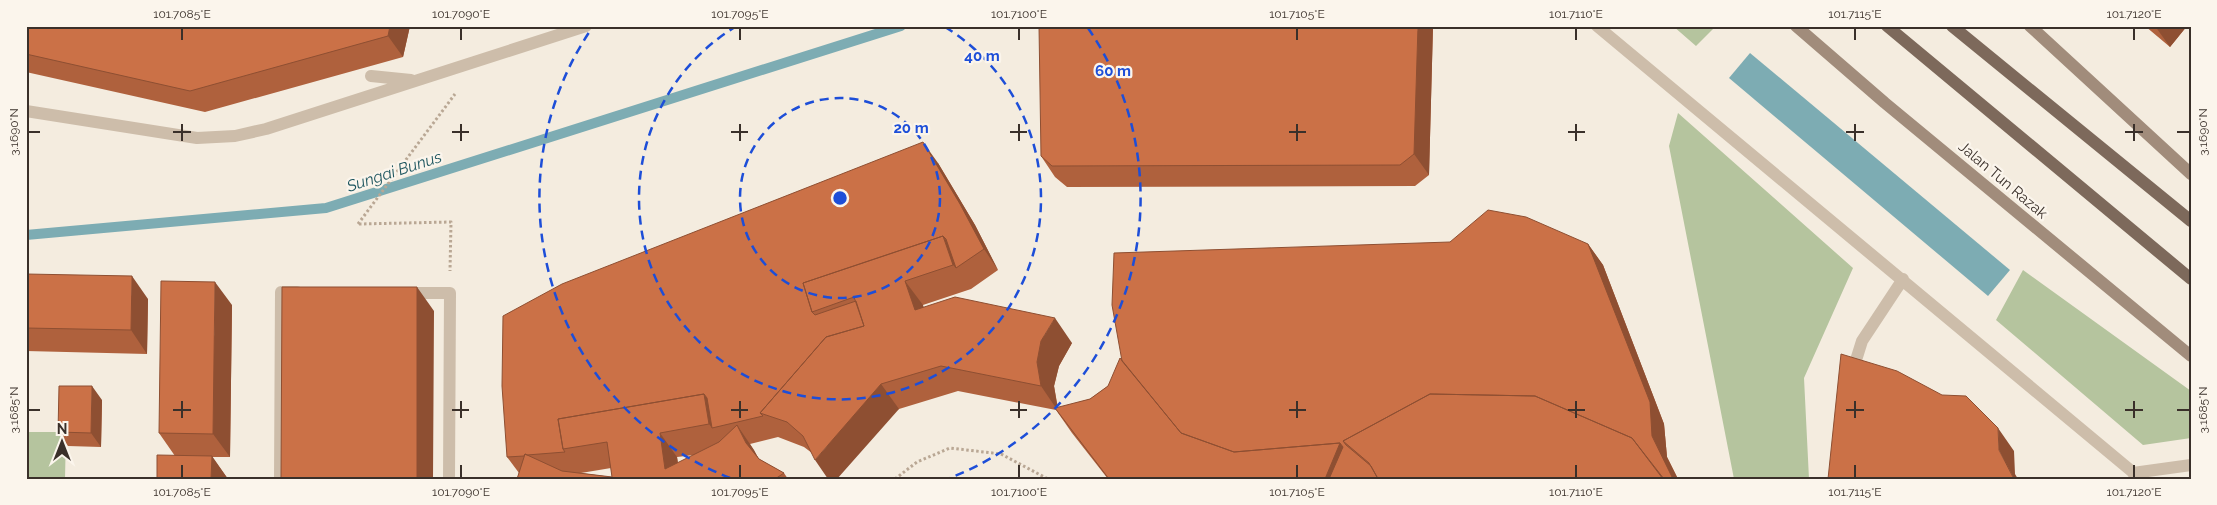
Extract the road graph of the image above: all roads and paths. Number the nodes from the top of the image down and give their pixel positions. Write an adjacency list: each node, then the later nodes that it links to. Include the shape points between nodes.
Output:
1 (586, 26): 8 (lane)
2 (1597, 26): 13 (lane)
3 (1796, 26): 18 (main road, Jalan Tun Razak)
4 (1887, 26): 14 (main road)
5 (1952, 26): 12 (main road)
6 (2030, 26): 11 (main road)
7 (372, 76): 8 (lane)
8 (419, 80): 10 (lane, via 235,136 198,138)
9 (457, 91): 17 (path, via 358,224 451,222)
10 (26, 111)
11 (2191, 174)
12 (2191, 222)
13 (1903, 279): 19 (lane, via 1862,342); 21 (lane)
14 (2191, 279)
15 (311, 292): 22 (lane, via 281,292)
16 (390, 293): 17 (lane)
17 (450, 293): 23 (lane)
18 (2191, 356)
19 (1848, 389)
20 (2191, 465): 21 (lane)
21 (2137, 476)
22 (280, 479)
23 (449, 479)
24 (895, 479): 25 (path, via 917,462 950,448 1001,454)
25 (1048, 479)

